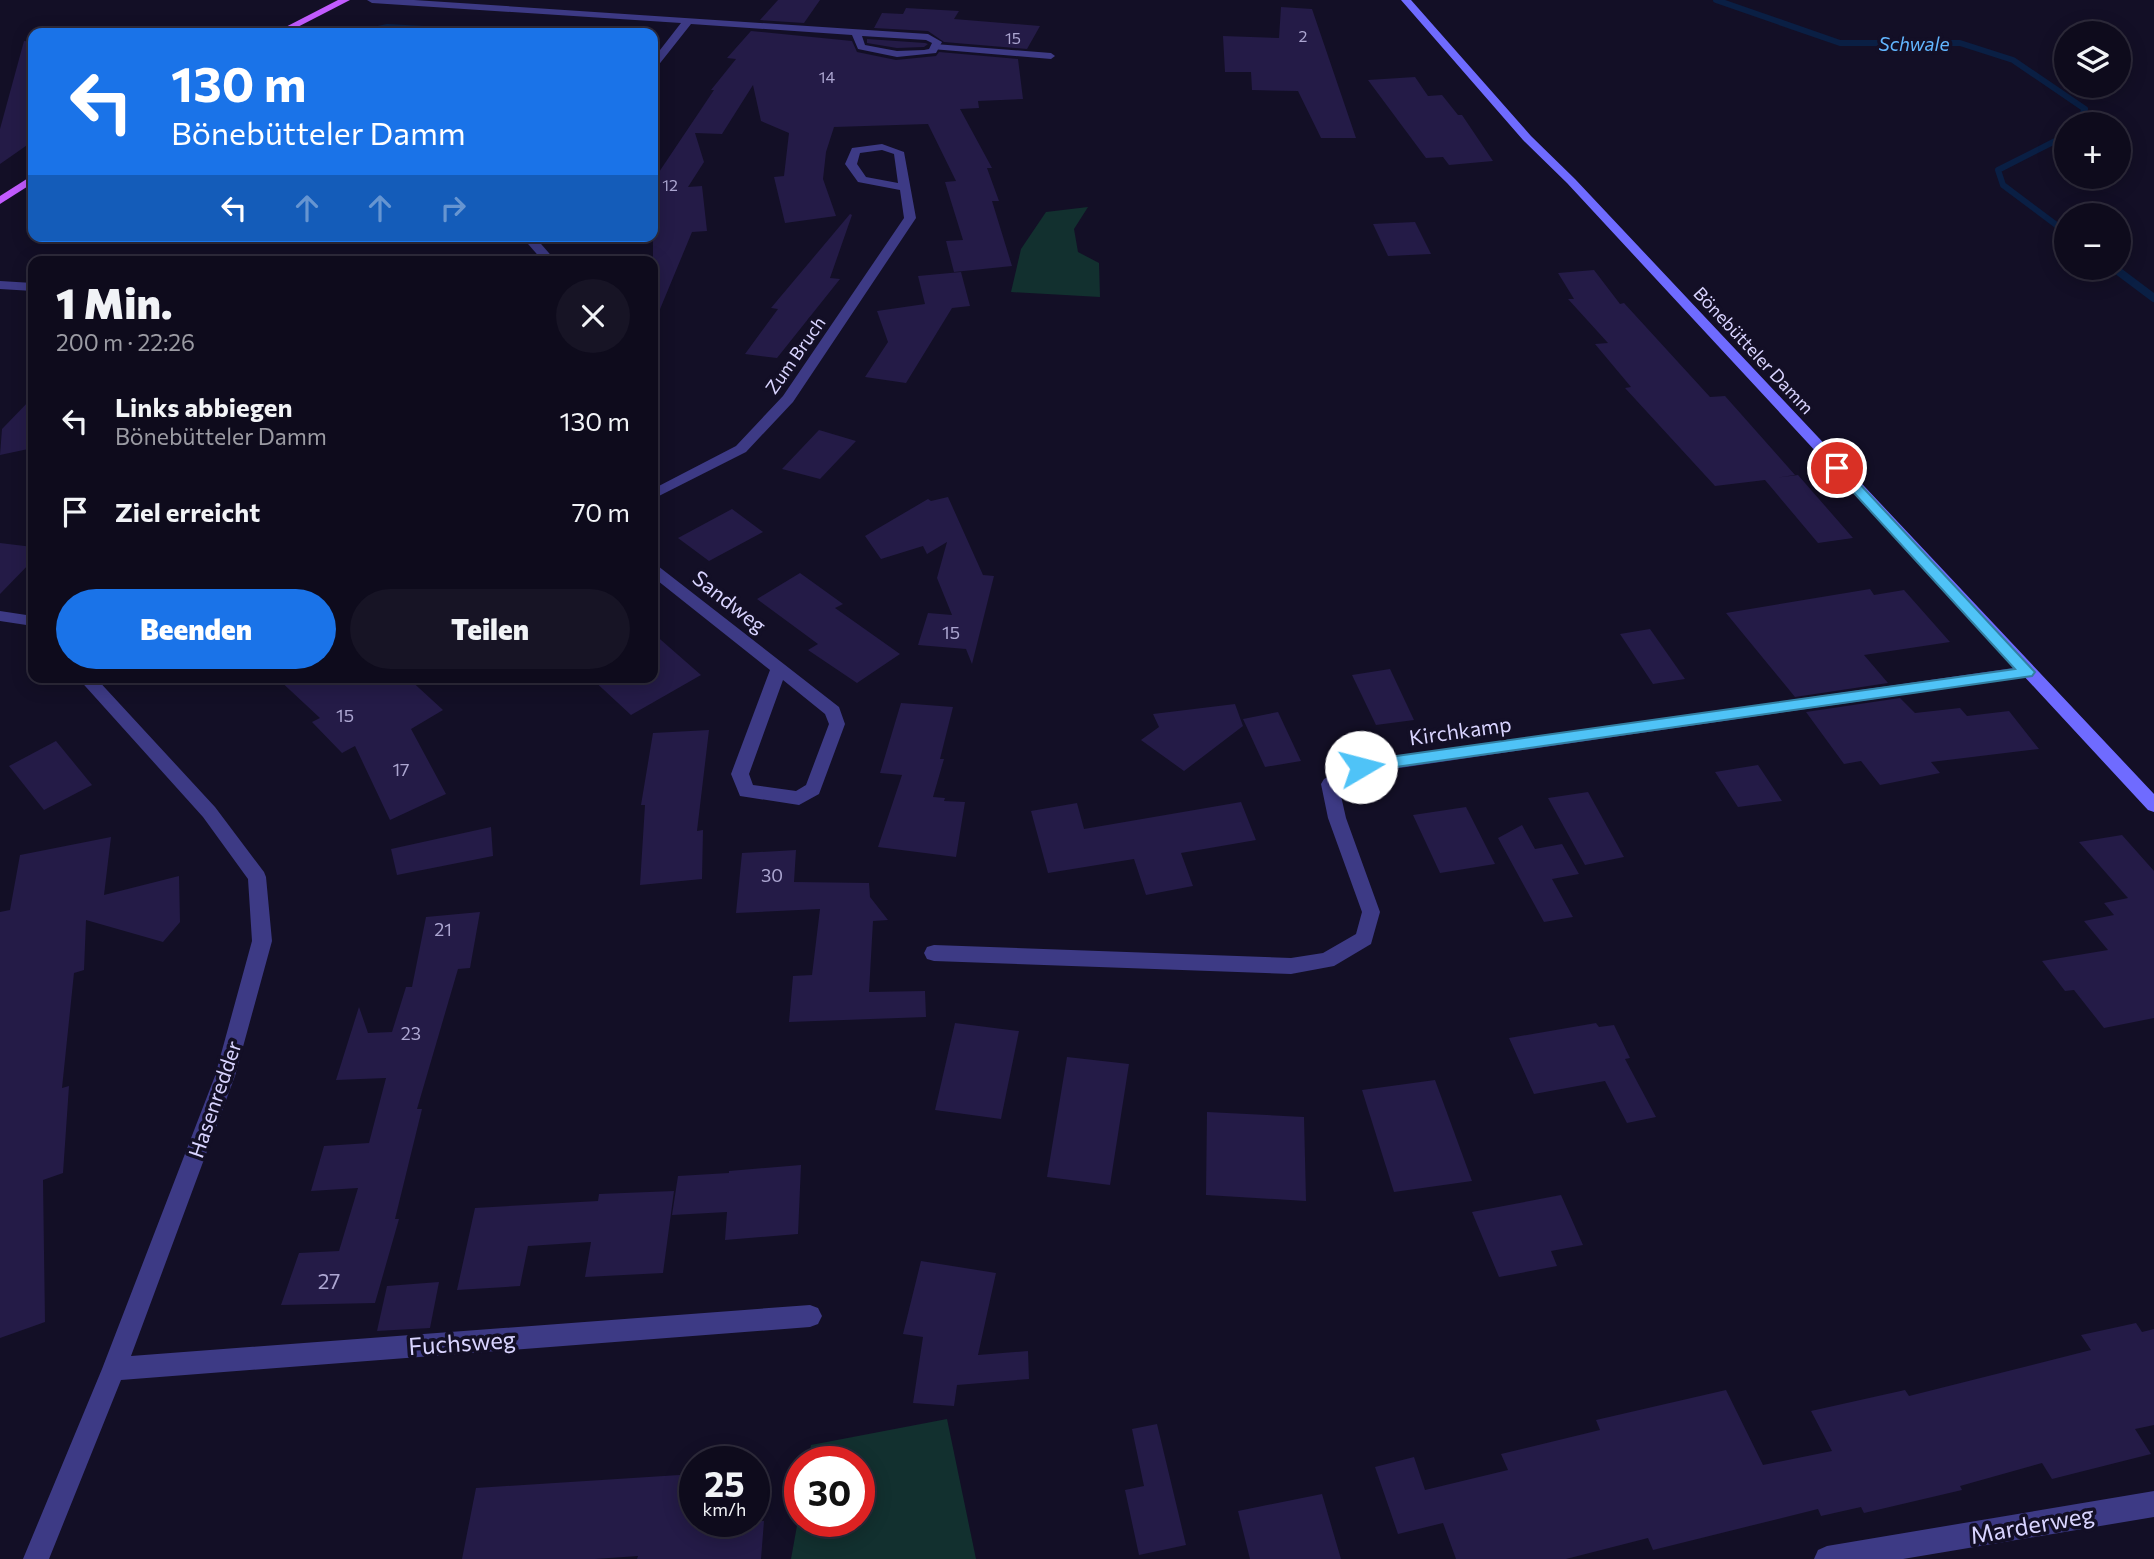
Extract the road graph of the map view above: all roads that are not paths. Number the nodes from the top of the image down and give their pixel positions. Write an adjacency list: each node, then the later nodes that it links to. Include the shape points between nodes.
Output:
1 (345, 0): 5 (main road)
2 (372, 0): 4 (street)
3 (1406, 0): 22 (street, Bönebütteler Damm, via 1527,138)
4 (689, 20): 6 (street); 9 (street)
5 (289, 28)
6 (856, 32): 7 (street, via 928,37 937,42); 7 (street, via 861,47 874,52 920,54)
7 (935, 47): 8 (lane)
8 (1051, 56)
9 (658, 59)
10 (28, 181): 12 (main road)
11 (905, 187): 11 (street, Zum Bruch, via 898,152 882,147 856,150 851,164 862,180); 17 (street, Zum Bruch, via 910,218 788,399 741,449)
12 (0, 201)
13 (533, 242): 14 (street)
14 (545, 256)
15 (0, 285): 16 (street)
16 (28, 287)
17 (658, 492)
18 (658, 573): 21 (street, Sandweg)
19 (0, 616): 20 (street)
20 (28, 620)
21 (779, 669): 21 (street, Sandweg, via 740,774 746,791 799,798 813,789 837,724 833,710)
22 (2027, 672): 24 (street, Bönebütteler Damm); 25 (street, Kirchkamp, via 1361,767 1329,784 1371,912 1364,939 1327,960 1292,966)
23 (91, 683): 27 (street, Hasenredder, via 209,812 257,877 262,941 225,1076)
24 (2154, 805)
25 (934, 953)
26 (810, 1315): 27 (street, Fuchsweg)
27 (114, 1368): 29 (street, Hasenredder)
28 (2154, 1504): 30 (street, Marderweg)
29 (36, 1559)
30 (1827, 1559)

